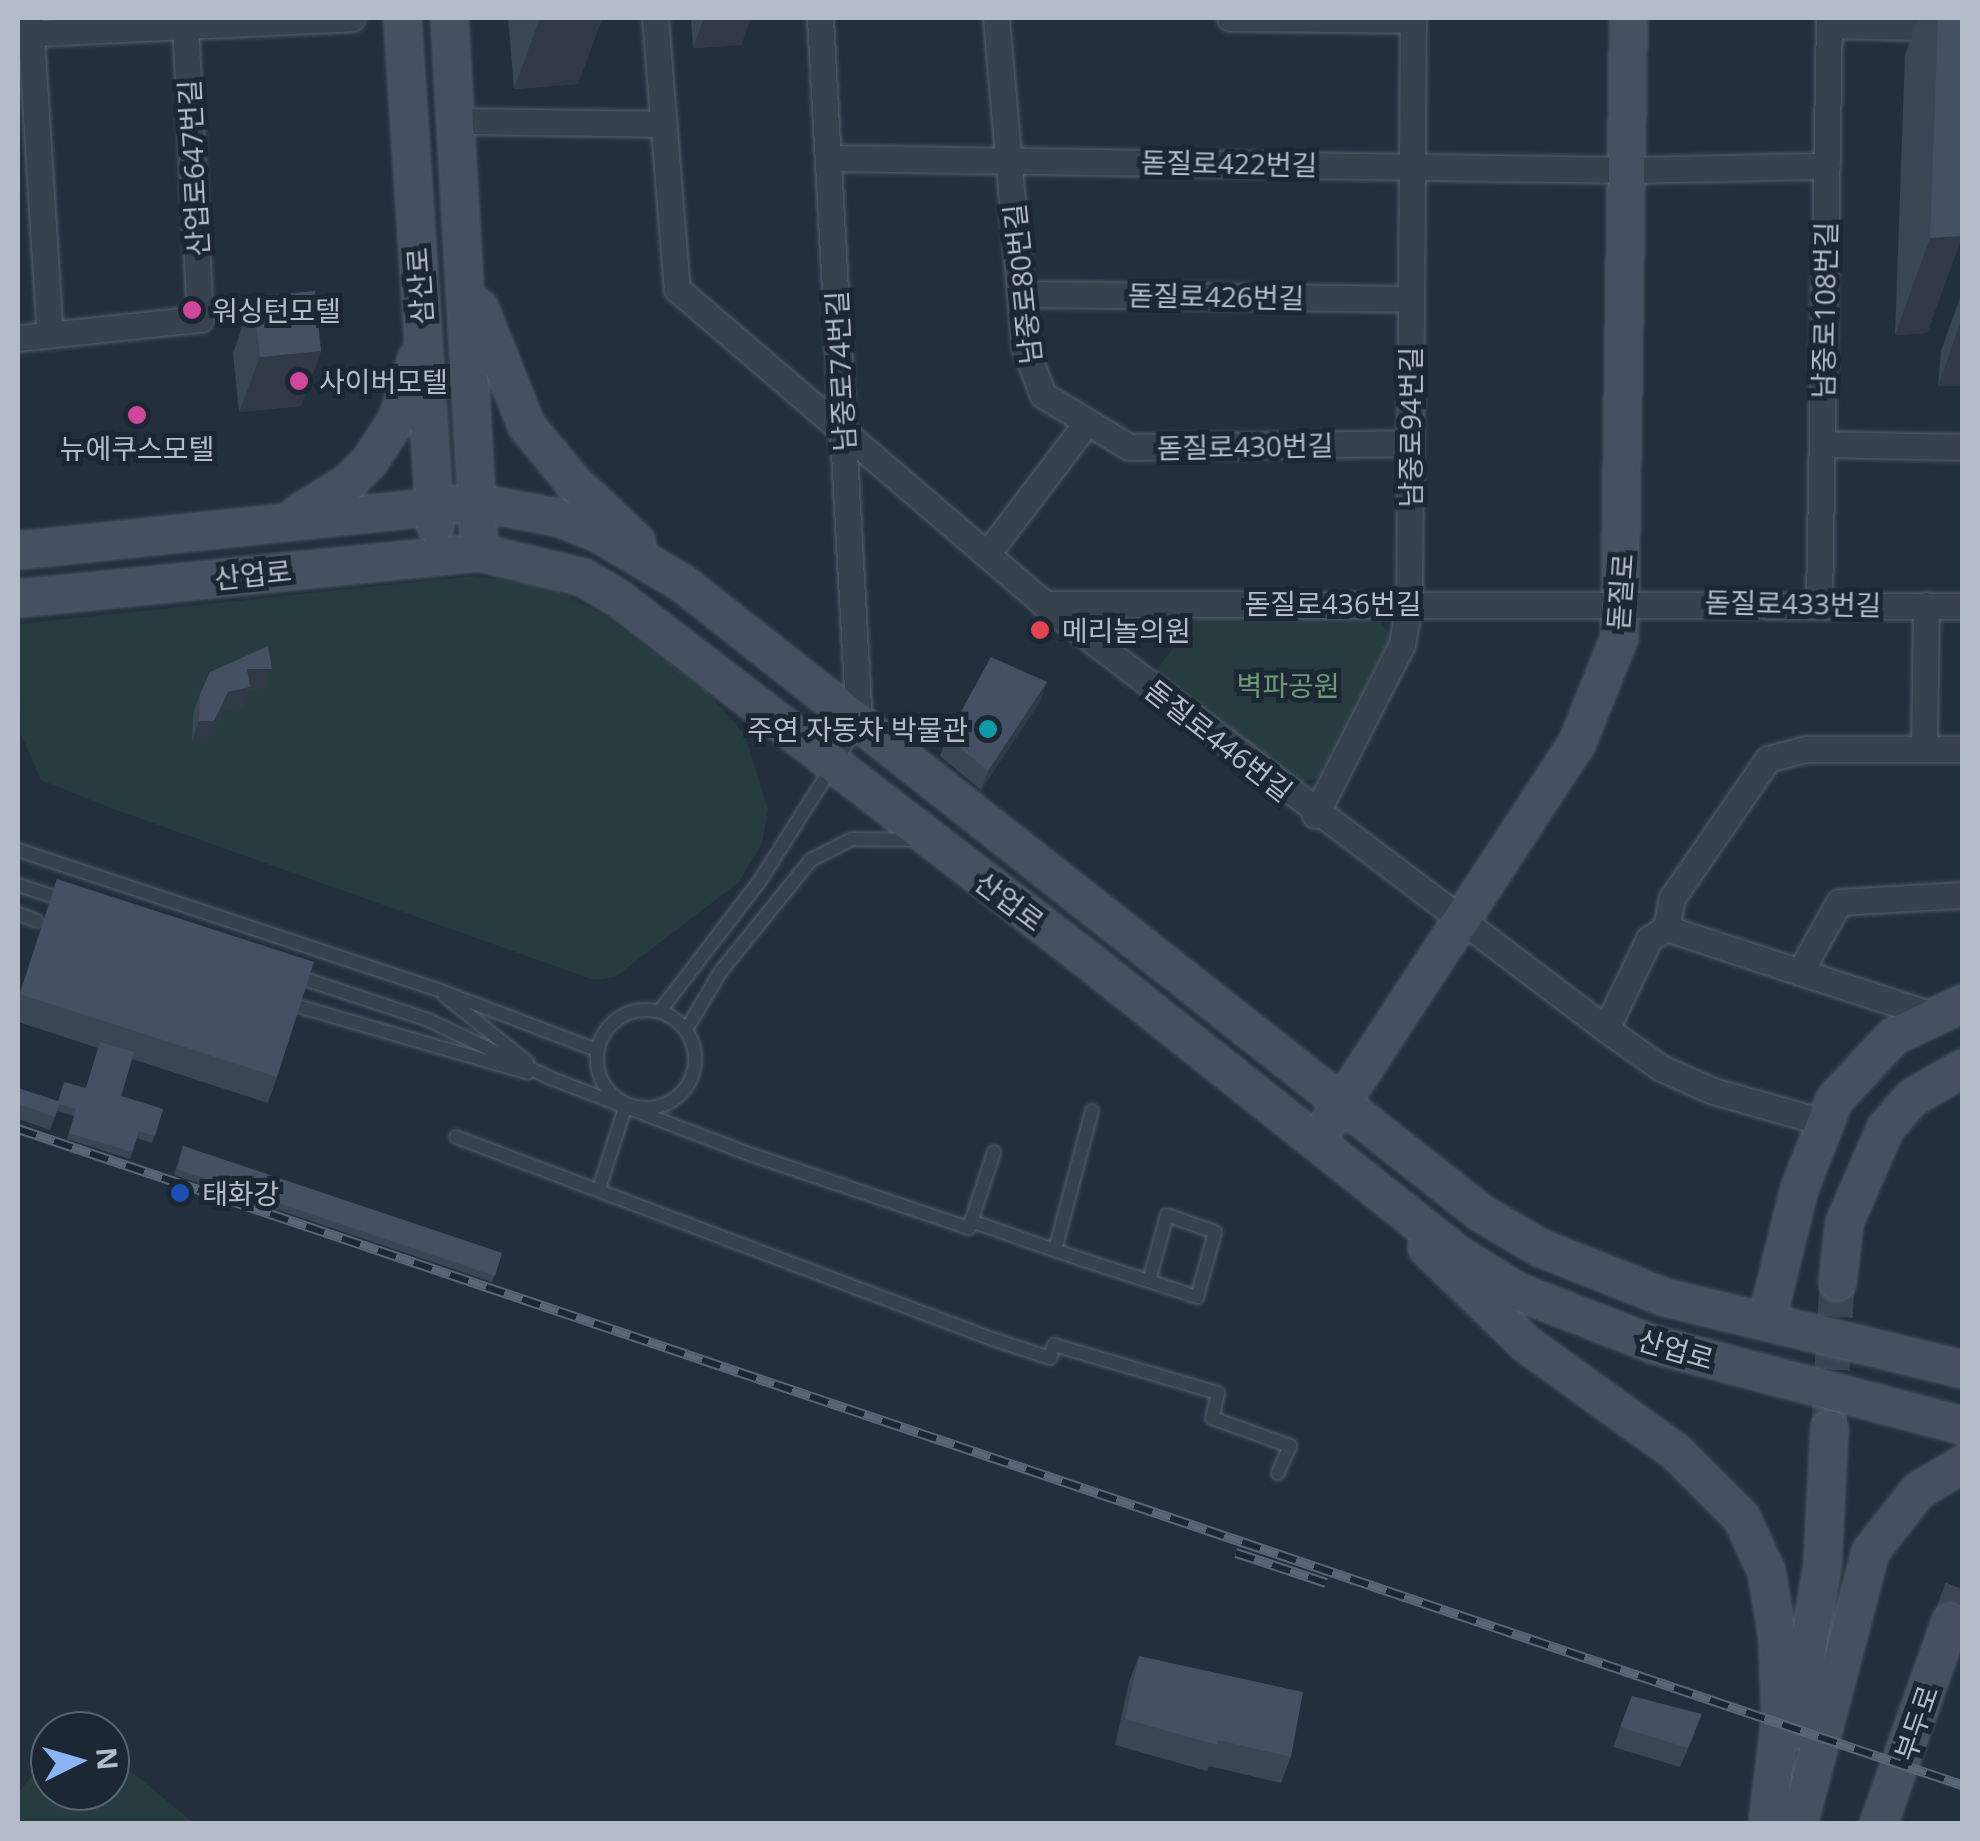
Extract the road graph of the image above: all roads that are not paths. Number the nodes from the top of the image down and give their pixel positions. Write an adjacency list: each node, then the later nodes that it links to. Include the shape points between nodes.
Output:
1 (352, 18): 10 (street)
2 (402, 18): 24 (main road, 삼산로)
3 (449, 18): 14 (main road, 삼산로)
4 (655, 18): 15 (street, 돋질로446번길)
5 (820, 18): 16 (street, 남중로74번길)
6 (996, 18): 17 (street, 남중로80번길)
7 (1230, 18): 8 (street)
8 (1413, 18): 18 (street, 남중로94번길)
9 (1628, 18): 20 (main road, 돋질로)
10 (186, 21): 12 (street); 25 (street, 산업로647번길, via 200,320)
11 (1829, 21): 13 (street); 19 (street, 남중로108번길)
12 (26, 28): 25 (street)
13 (1962, 28)
14 (456, 121): 15 (street); 21 (main road, 삼산로)
15 (662, 124): 28 (street, 돋질로446번길, via 677,289)
16 (830, 158): 17 (street, 돋질로422번길); 28 (street, 남중로74번길)
17 (1009, 160): 18 (street, 돋질로422번길); 22 (street, 남중로80번길)
18 (1412, 165): 20 (street, 돋질로422번길); 23 (street, 남중로94번길)
19 (1827, 166): 20 (street, 돋질로422번길); 30 (street, 남중로108번길)
20 (1628, 170): 41 (main road, 돋질로)
21 (460, 206): 32 (main road, 삼산로); 39 (main road, via 487,338 526,425 572,481)
22 (1020, 294): 23 (street, 돋질로426번길); 27 (street, 남중로80번길, via 1031,376 1044,395)
23 (1411, 300): 29 (street, 남중로94번길)
24 (422, 318): 33 (main road, 삼산로); 34 (main road, via 408,391 376,451 326,498)
25 (50, 334): 26 (street)
26 (18, 338)
27 (1085, 426): 29 (street, 돋질로430번길, via 1129,448); 38 (street)
28 (843, 433): 38 (street, 돋질로446번길); 47 (street, 남중로74번길)
29 (1410, 443): 44 (street, 남중로94번길)
30 (1822, 444): 31 (street); 42 (street, 남중로108번길)
31 (1962, 447)
32 (476, 502): 33 (main road, 산업로); 36 (main road, 삼산로); 39 (main road, 산업로, via 558,517)
33 (434, 504): 34 (main road, 산업로); 37 (main road, 삼산로)
34 (274, 522): 35 (main road, 산업로)
35 (18, 550)
36 (480, 552): 37 (main road, 산업로); 50 (main road, 산업로, via 544,563 618,598)
37 (437, 554): 40 (main road, 산업로)
38 (987, 554): 43 (street, 돋질로446번길)
39 (681, 582): 47 (main road, 산업로)
40 (18, 598)
41 (1622, 602): 42 (street, 돋질로433번길); 44 (street, 돋질로436번길); 59 (main road, 돋질로, via 1618,637 1576,744)
42 (1819, 602): 45 (street, 돋질로433번길)
43 (1044, 604): 44 (street, 돋질로436번길); 51 (street, 돋질로446번길)
44 (1409, 604): 51 (street, 남중로94번길, via 1402,644)
45 (1926, 605): 46 (street, 돋질로433번길); 48 (street)
46 (1962, 606)
47 (859, 724): 50 (lane); 72 (main road, 산업로)
48 (1924, 748): 49 (street); 60 (street, via 1806,750 1768,759 1672,898)
49 (1962, 749)
50 (833, 766): 52 (main road, 산업로); 66 (lane, via 759,882)
51 (1315, 815): 59 (street, 돋질로446번길)
52 (933, 844): 68 (lane, via 876,836 830,847 811,860 705,992); 77 (main road, 산업로)
53 (18, 850): 63 (lane)
54 (18, 885): 56 (lane)
55 (1962, 895): 62 (street, via 1839,902)
56 (86, 907)
57 (18, 914): 58 (lane)
58 (37, 922)
59 (1462, 926): 67 (street, 돋질로446번길); 72 (main road, 돋질로)
60 (1666, 928): 62 (street); 67 (street, via 1649,939)
61 (275, 970): 71 (lane, via 426,1020)
62 (1800, 972): 65 (street)
63 (436, 988): 69 (lane); 71 (lane)
64 (301, 1007): 71 (lane, via 477,1063)
65 (1947, 1009): 75 (main road, via 1858,1067)
66 (660, 1011): 68 (lane); 69 (lane, via 643,1009 613,1022)
67 (1606, 1029): 75 (street, 돋질로446번길, via 1661,1068 1713,1092)
68 (686, 1030): 73 (lane, via 696,1060 685,1090 658,1108)
69 (597, 1050): 73 (lane, via 602,1083)
70 (1962, 1068): 84 (main road, via 1912,1097 1885,1128 1844,1222)
71 (550, 1078): 73 (lane)
72 (1341, 1104): 77 (main road, 돋질로); 85 (main road, 산업로, via 1481,1213 1541,1248 1665,1297)
73 (626, 1105): 79 (lane); 81 (lane, via 925,1214 969,1228)
74 (1092, 1111): 82 (lane)
75 (1823, 1122): 85 (main road)
76 (456, 1137): 79 (lane)
77 (1316, 1141): 80 (main road, 산업로)
78 (994, 1152): 81 (lane)
79 (599, 1189): 92 (lane, via 995,1340 1050,1358 1054,1345 1218,1393 1212,1418 1290,1446)
80 (1392, 1202): 89 (main road, 산업로, via 1517,1291 1579,1320); 94 (main road, via 1478,1302 1699,1471 1741,1517 1766,1571 1777,1638 1780,1718)
81 (971, 1221): 82 (lane)
82 (1055, 1250): 83 (lane)
83 (1150, 1282): 83 (lane, via 1198,1297 1214,1232 1167,1214)
84 (1837, 1282)
85 (1766, 1321): 86 (main road, 산업로)
86 (1854, 1342): 87 (main road); 88 (main road, 산업로)
87 (1962, 1348)
88 (1962, 1369)
89 (1962, 1425)
90 (1829, 1428): 94 (main road, via 1814,1628)
91 (1962, 1464): 95 (main road, via 1918,1490 1870,1551)
92 (1278, 1474)
93 (1950, 1622): 96 (main road, 부두로)
94 (1768, 1824)
95 (1798, 1824)
96 (1878, 1824)

